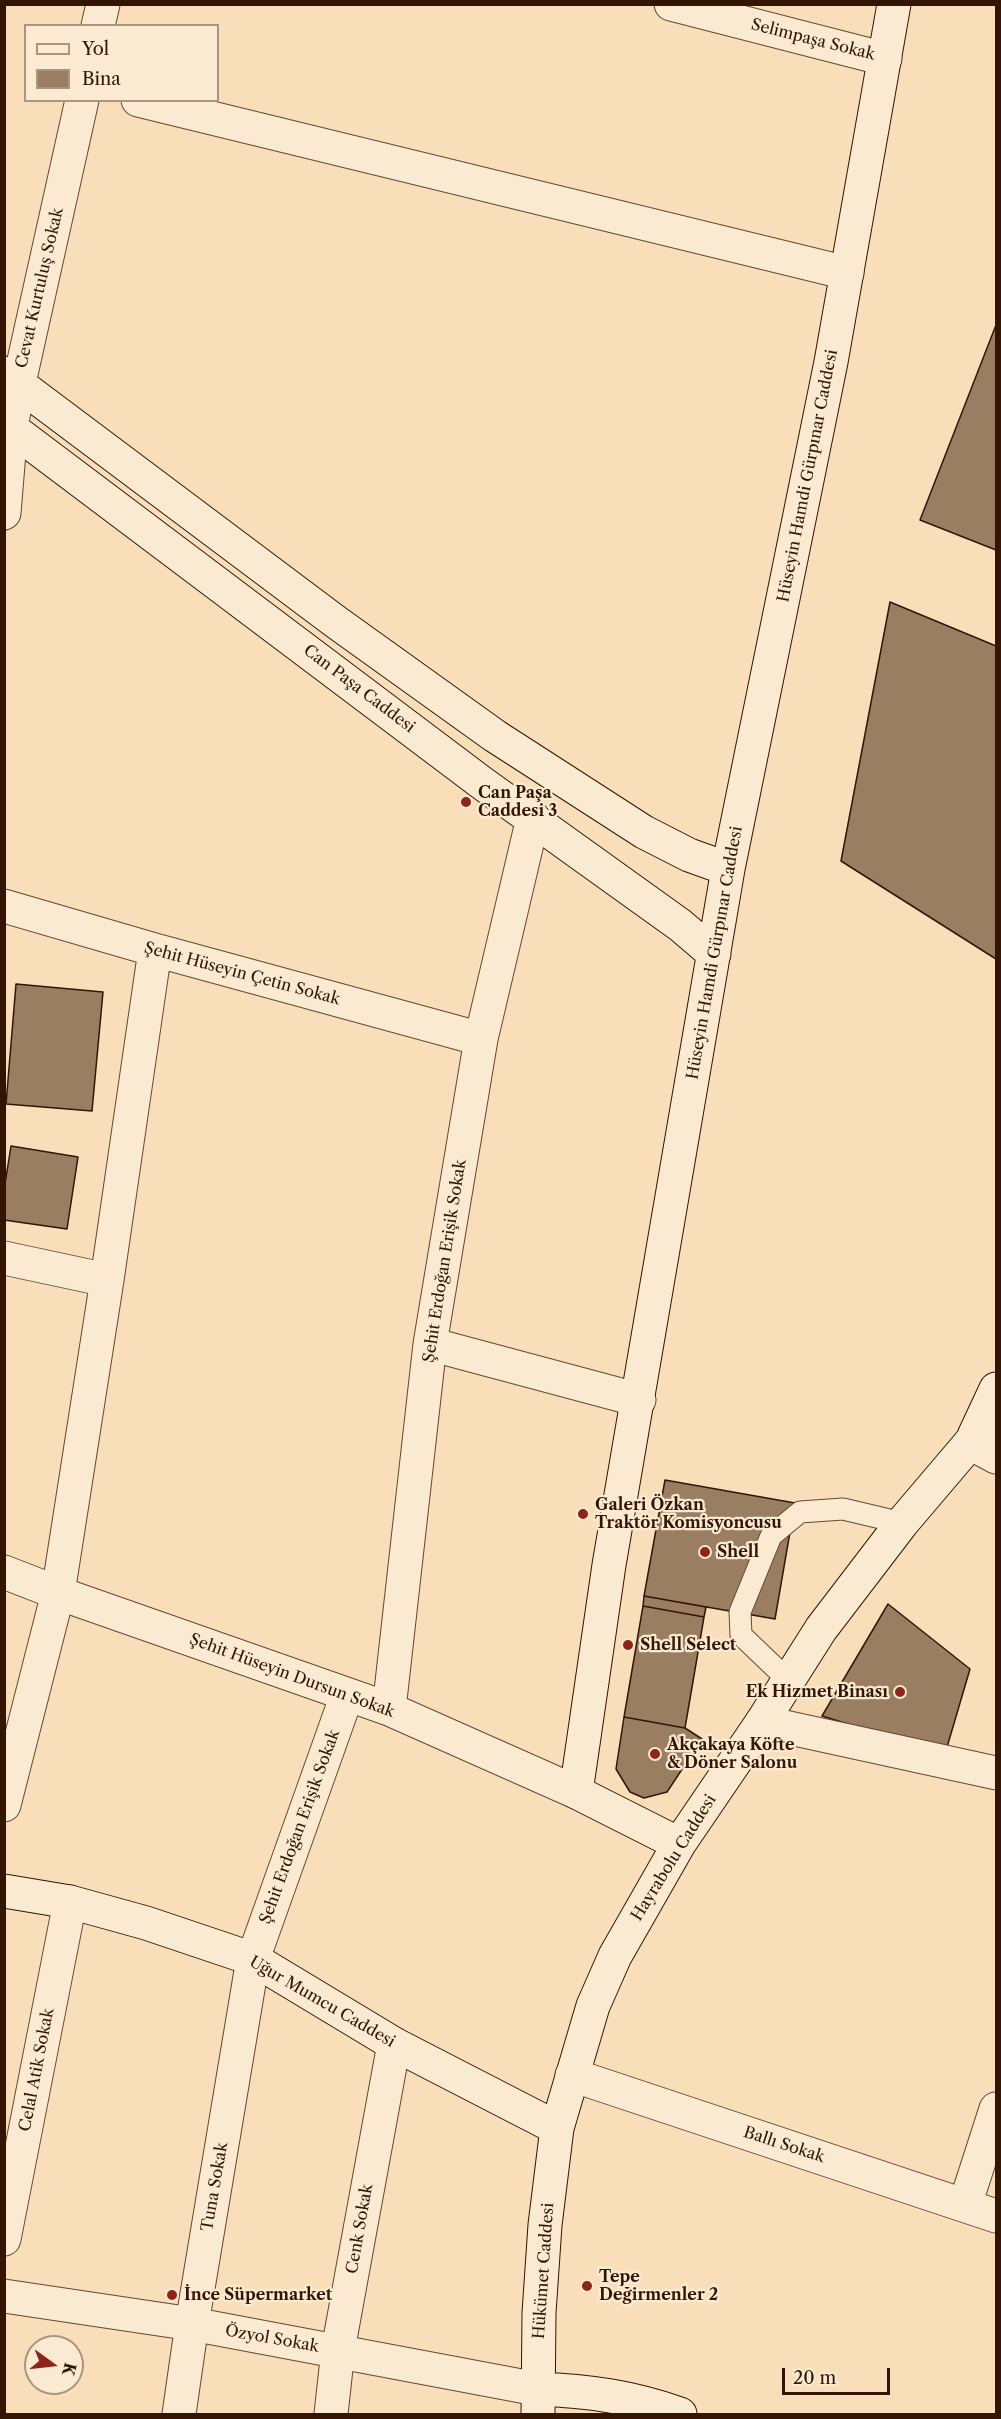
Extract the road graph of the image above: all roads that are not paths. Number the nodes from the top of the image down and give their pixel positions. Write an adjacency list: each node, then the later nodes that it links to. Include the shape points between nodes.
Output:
1 (103, 4): 4 (street)
2 (671, 4): 5 (street, Selimpaşa Sokak)
3 (894, 4): 5 (street, Hüseyin Hamdi Gürpınar Caddesi)
4 (98, 24)
5 (885, 59): 8 (street, Hüseyin Hamdi Gürpınar Caddesi)
6 (81, 102): 9 (street, Cevat Kurtuluş Sokak)
7 (146, 102): 8 (street)
8 (847, 273): 13 (street, Hüseyin Hamdi Gürpınar Caddesi)
9 (12, 378): 10 (street, Cevat Kurtuluş Sokak); 13 (street, via 336,622 495,736 644,832)
10 (8, 426): 11 (street, Cevat Kurtuluş Sokak); 12 (street, Can Paşa Caddesi)
11 (4, 513)
12 (533, 818): 16 (street, Can Paşa Caddesi); 17 (street, Şehit Erdoğan Erişik Sokak)
13 (728, 869): 16 (street, Hüseyin Hamdi Gürpınar Caddesi)
14 (4, 906): 15 (street, Şehit Hüseyin Çetin Sokak)
15 (155, 950): 17 (street, Şehit Hüseyin Çetin Sokak); 19 (street)
16 (714, 954): 22 (street, Hüseyin Hamdi Gürpınar Caddesi)
17 (481, 1039): 20 (street, Şehit Erdoğan Erişik Sokak)
18 (4, 1258): 19 (street)
19 (107, 1280): 27 (street)
20 (430, 1344): 22 (street); 30 (street, Şehit Erdoğan Erişik Sokak)
21 (996, 1389): 24 (street)
22 (639, 1400): 33 (street, Hüseyin Hamdi Gürpınar Caddesi, via 609,1565)
23 (996, 1418): 24 (street, Hayrabolu Caddesi)
24 (983, 1450): 25 (street, Hayrabolu Caddesi)
25 (902, 1523): 28 (street, Hayrabolu Caddesi, via 821,1629); 28 (lane, via 843,1509 800,1512 771,1536 740,1611 741,1635)
26 (4, 1572): 27 (street, Şehit Hüseyin Dursun Sokak)
27 (58, 1593): 29 (street, Şehit Hüseyin Dursun Sokak); 34 (street)
28 (788, 1680): 31 (street, Hayrabolu Caddesi)
29 (347, 1695): 30 (street, Şehit Hüseyin Dursun Sokak); 38 (street, Şehit Erdoğan Erişik Sokak)
30 (389, 1709): 33 (street, Şehit Hüseyin Dursun Sokak)
31 (762, 1722): 32 (street); 35 (street, Hayrabolu Caddesi)
32 (996, 1773)
33 (576, 1792): 35 (street)
34 (4, 1804)
35 (679, 1844): 40 (street, Hayrabolu Caddesi, via 615,1956 593,2006)
36 (4, 1891): 37 (street, Uğur Mumcu Caddesi)
37 (70, 1902): 38 (street, Uğur Mumcu Caddesi); 45 (street, Celal Atik Sokak)
38 (253, 1959): 39 (street, Uğur Mumcu Caddesi); 47 (street, Tuna Sokak)
39 (394, 2044): 42 (street, Uğur Mumcu Caddesi); 48 (street, Cenk Sokak)
40 (572, 2075): 42 (street, Hayrabolu Caddesi); 43 (street, Ballı Sokak)
41 (996, 2109): 43 (street)
42 (557, 2128): 49 (street, Hükümet Caddesi, via 545,2225)
43 (965, 2205): 44 (street, Ballı Sokak)
44 (996, 2216)
45 (4, 2239)
46 (4, 2296): 47 (street, Özyol Sokak)
47 (192, 2324): 48 (street, Özyol Sokak); 50 (street, Tuna Sokak)
48 (338, 2350): 49 (street, Özyol Sokak); 51 (street, Cenk Sokak)
49 (538, 2402): 52 (street, Özyol Sokak, via 586,2391 644,2402)
50 (179, 2415)
51 (331, 2415)
52 (680, 2415)

